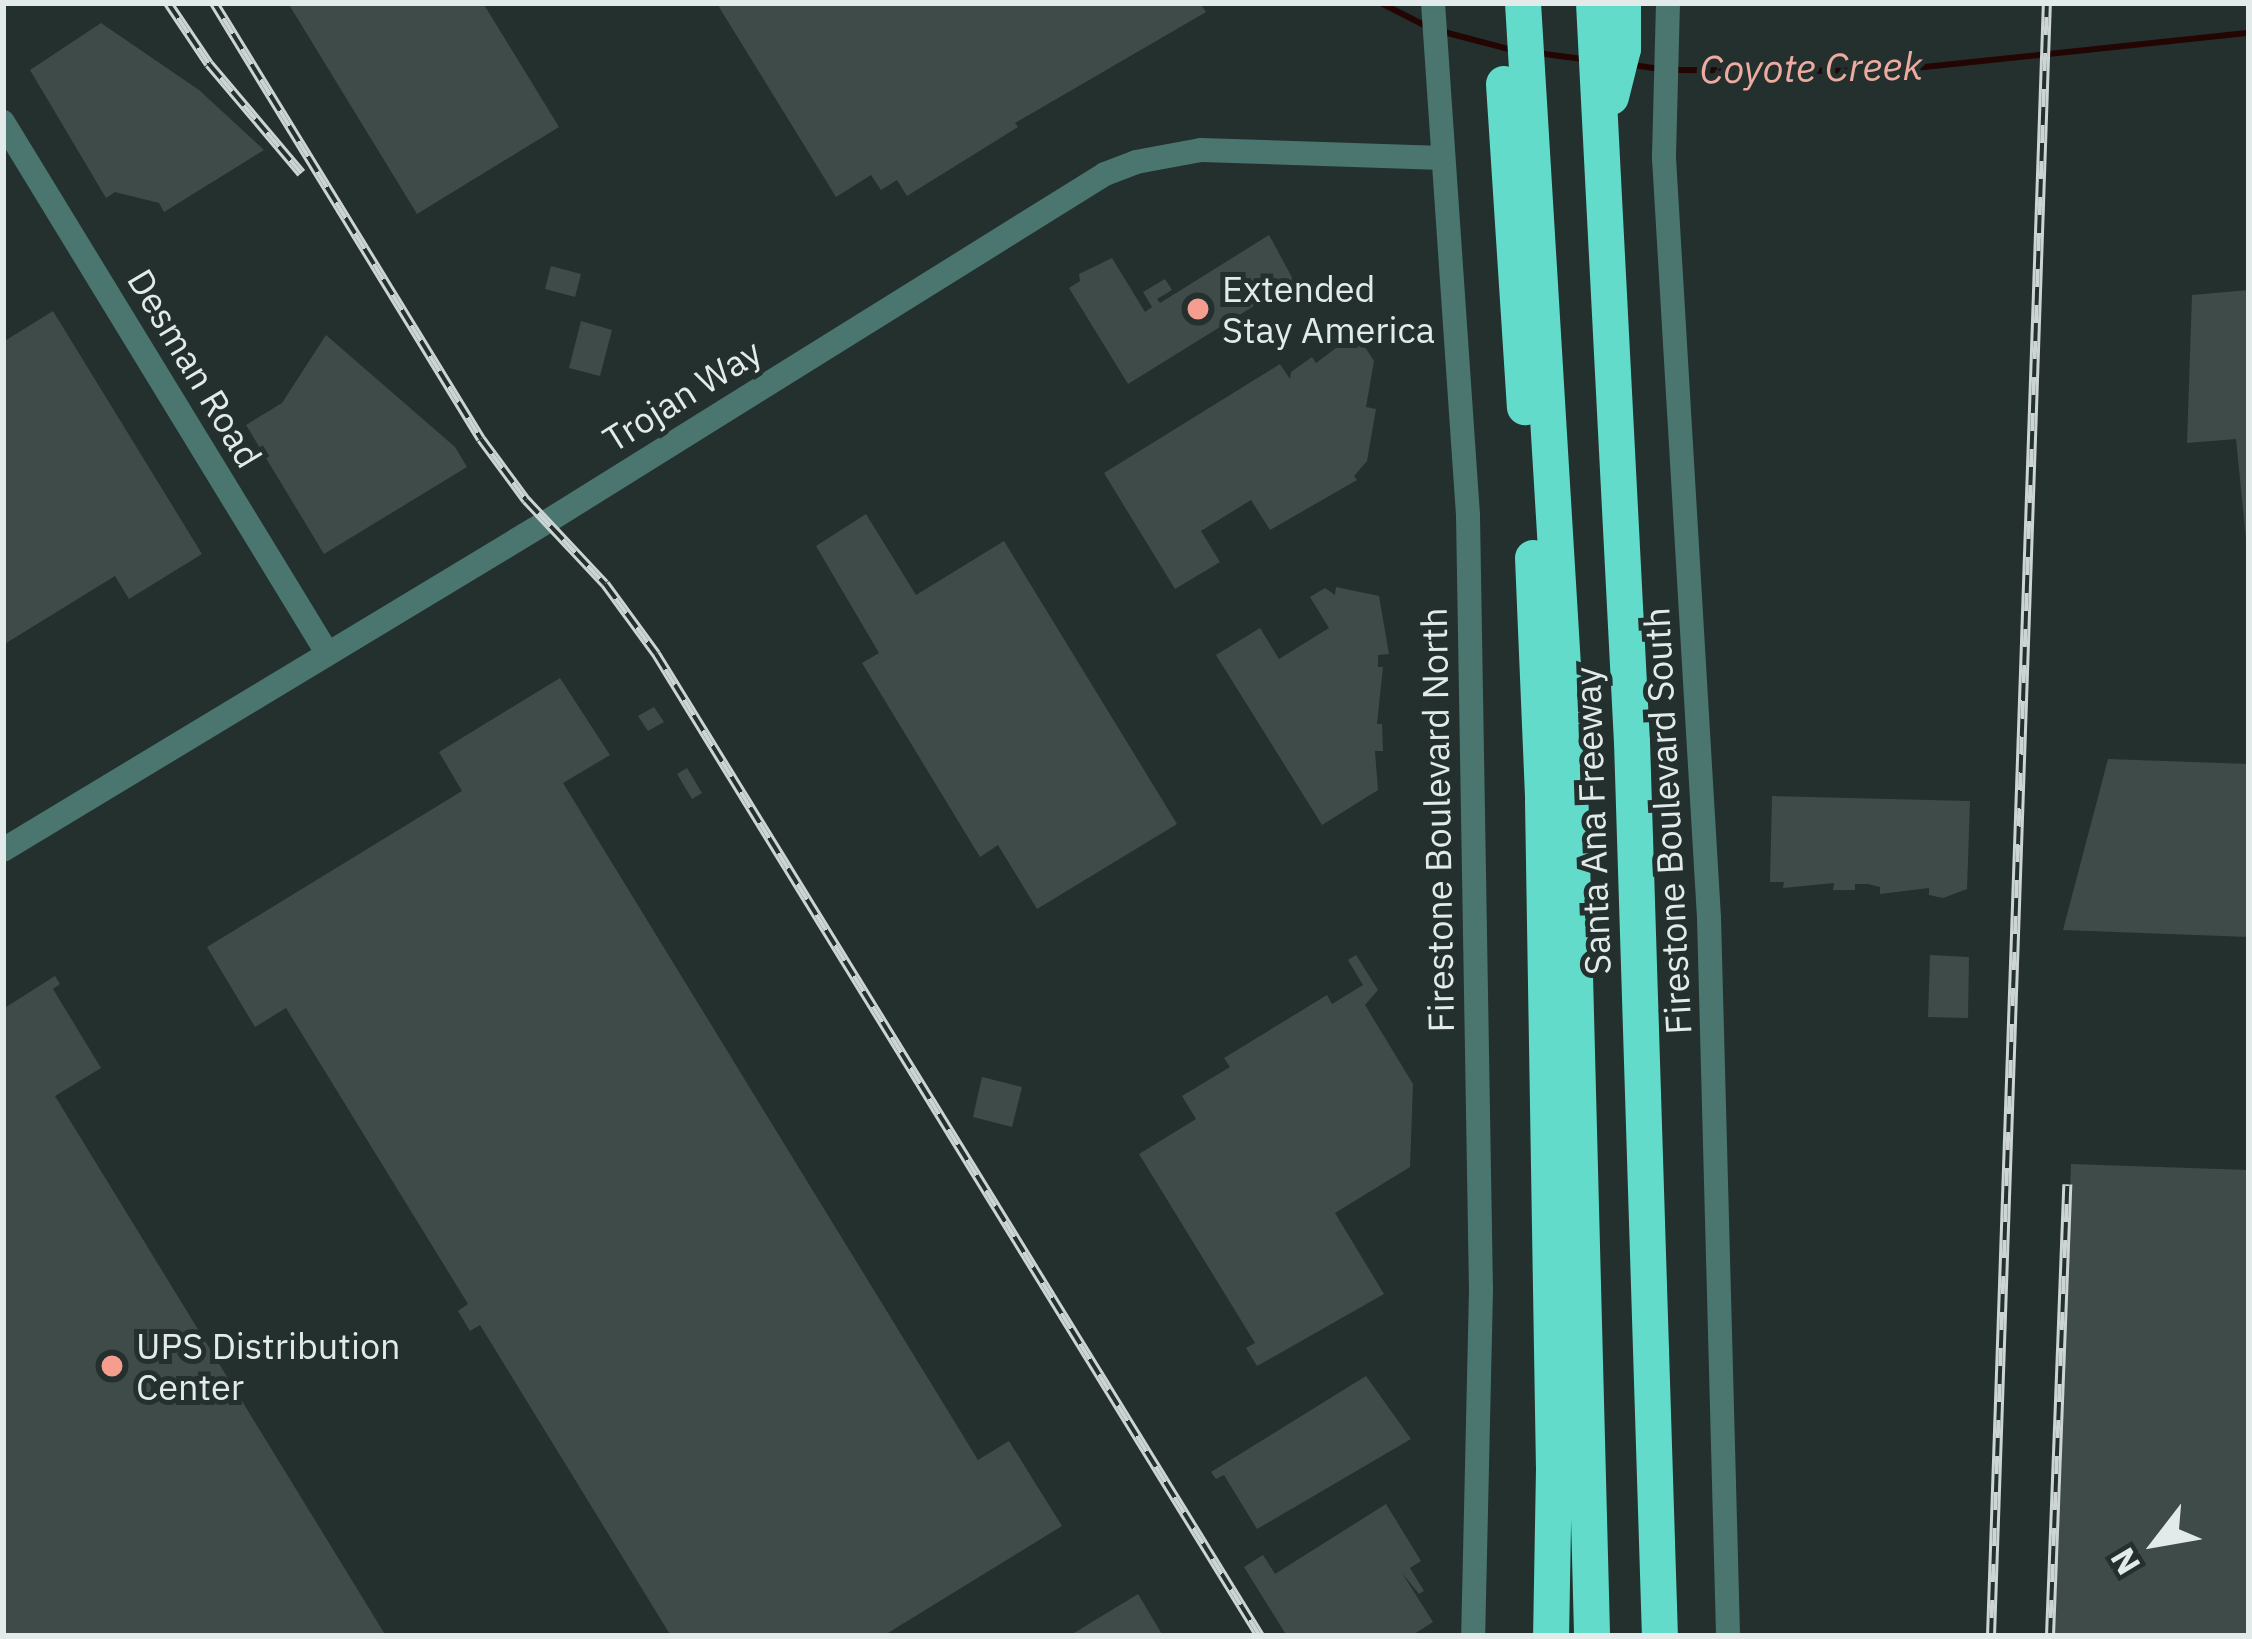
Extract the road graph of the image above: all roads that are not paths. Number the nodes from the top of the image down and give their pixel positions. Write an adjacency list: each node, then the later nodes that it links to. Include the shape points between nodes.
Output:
1 (1433, 3): 9 (street, Firestone Boulevard North)
2 (1500, 3): 10 (highway, Santa Ana Freeway)
3 (1523, 3): 10 (highway)
4 (1594, 3): 8 (highway, Santa Ana Freeway)
5 (1623, 3): 8 (highway, via 1623,49)
6 (1668, 3): 17 (street, Firestone Boulevard South, via 1664,122 1709,918)
7 (3, 122): 11 (street, Desman Road)
8 (1604, 130): 16 (highway, Santa Ana Freeway)
9 (1443, 158): 11 (street, Trojan Way, via 1201,150 1106,174); 13 (street, Firestone Boulevard North, via 1468,514 1480,1290)
10 (1521, 161): 14 (highway, Santa Ana Freeway, via 1543,801); 15 (highway, via 1570,805)
11 (326, 652): 12 (street, Trojan Way)
12 (3, 850)
13 (1473, 1636)
14 (1551, 1636)
15 (1592, 1636)
16 (1660, 1636)
17 (1728, 1636)

